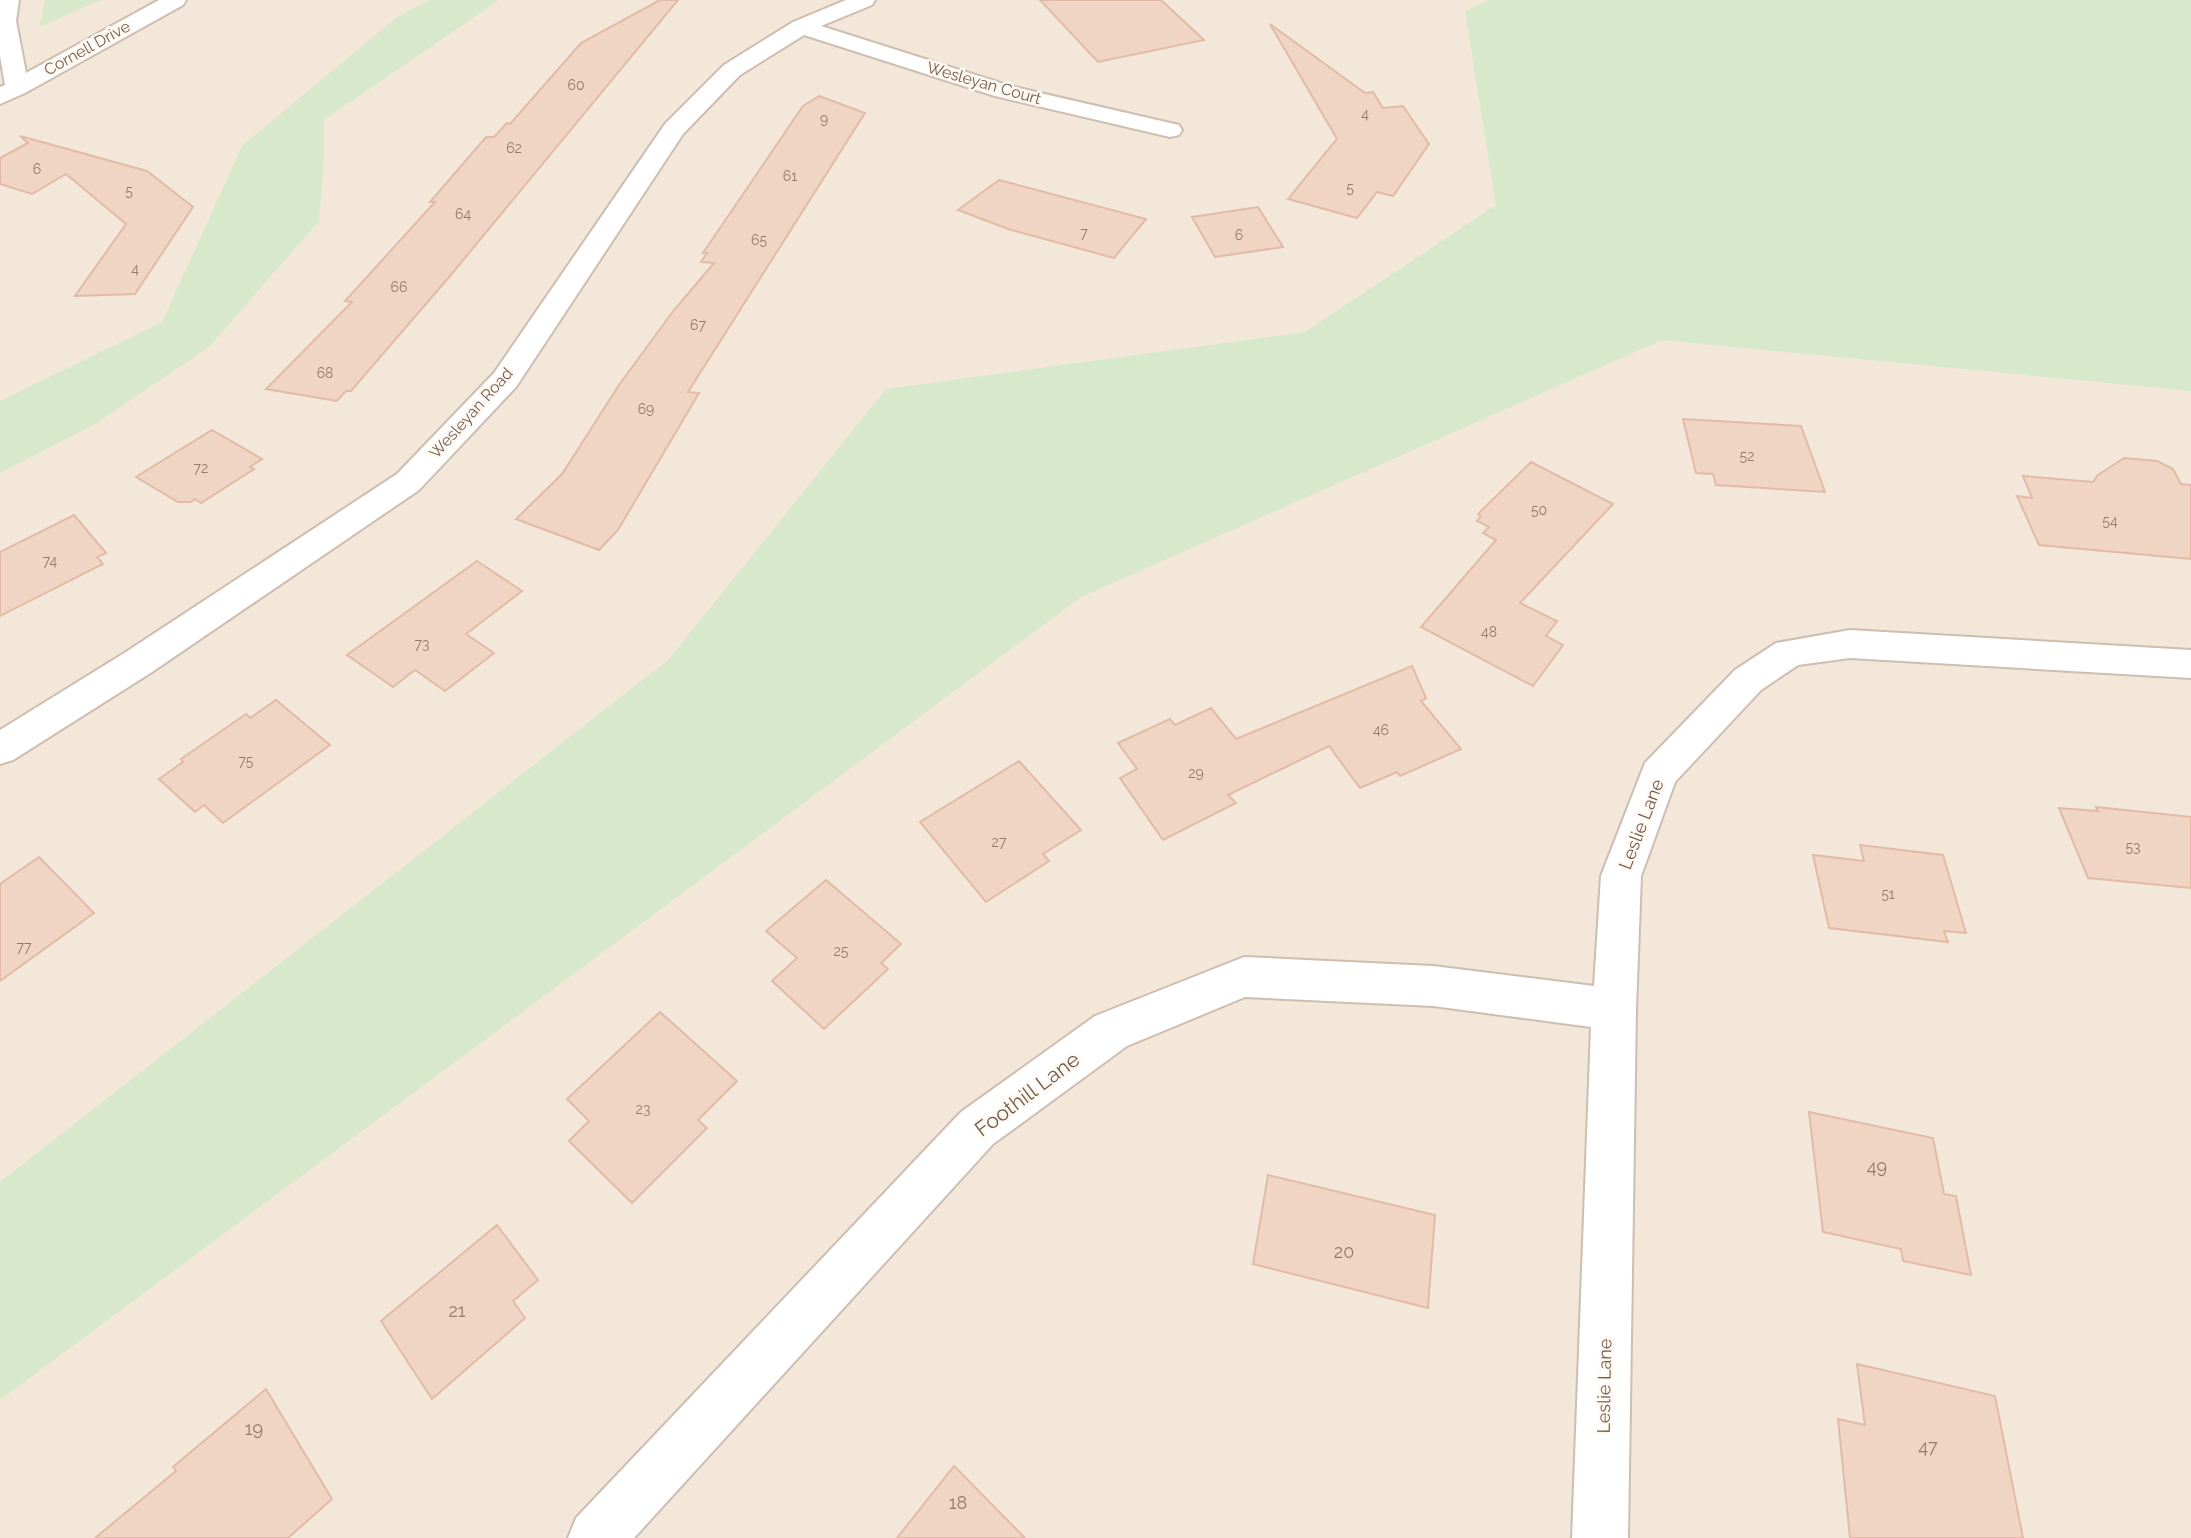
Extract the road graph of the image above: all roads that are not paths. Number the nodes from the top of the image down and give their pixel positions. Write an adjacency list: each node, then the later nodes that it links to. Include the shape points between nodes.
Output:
1 (8, 0): 5 (street)
2 (175, 0): 5 (street, Cornell Drive)
3 (864, 0): 4 (street, Wesleyan Road)
4 (801, 27): 6 (street, Wesleyan Court, via 1003,91); 8 (street, Wesleyan Road, via 732,70 674,129 505,380 408,482)
5 (8, 92)
6 (1170, 130)
7 (2191, 664): 9 (street, Leslie Lane, via 1850,644 1789,653 1748,680 1659,774 1621,876)
8 (0, 749)
9 (1614, 1009): 10 (street, Foothill Lane, via 1433,986 1244,978 1111,1031 977,1128); 11 (street, Leslie Lane)
10 (596, 1538)
11 (1601, 1538)

